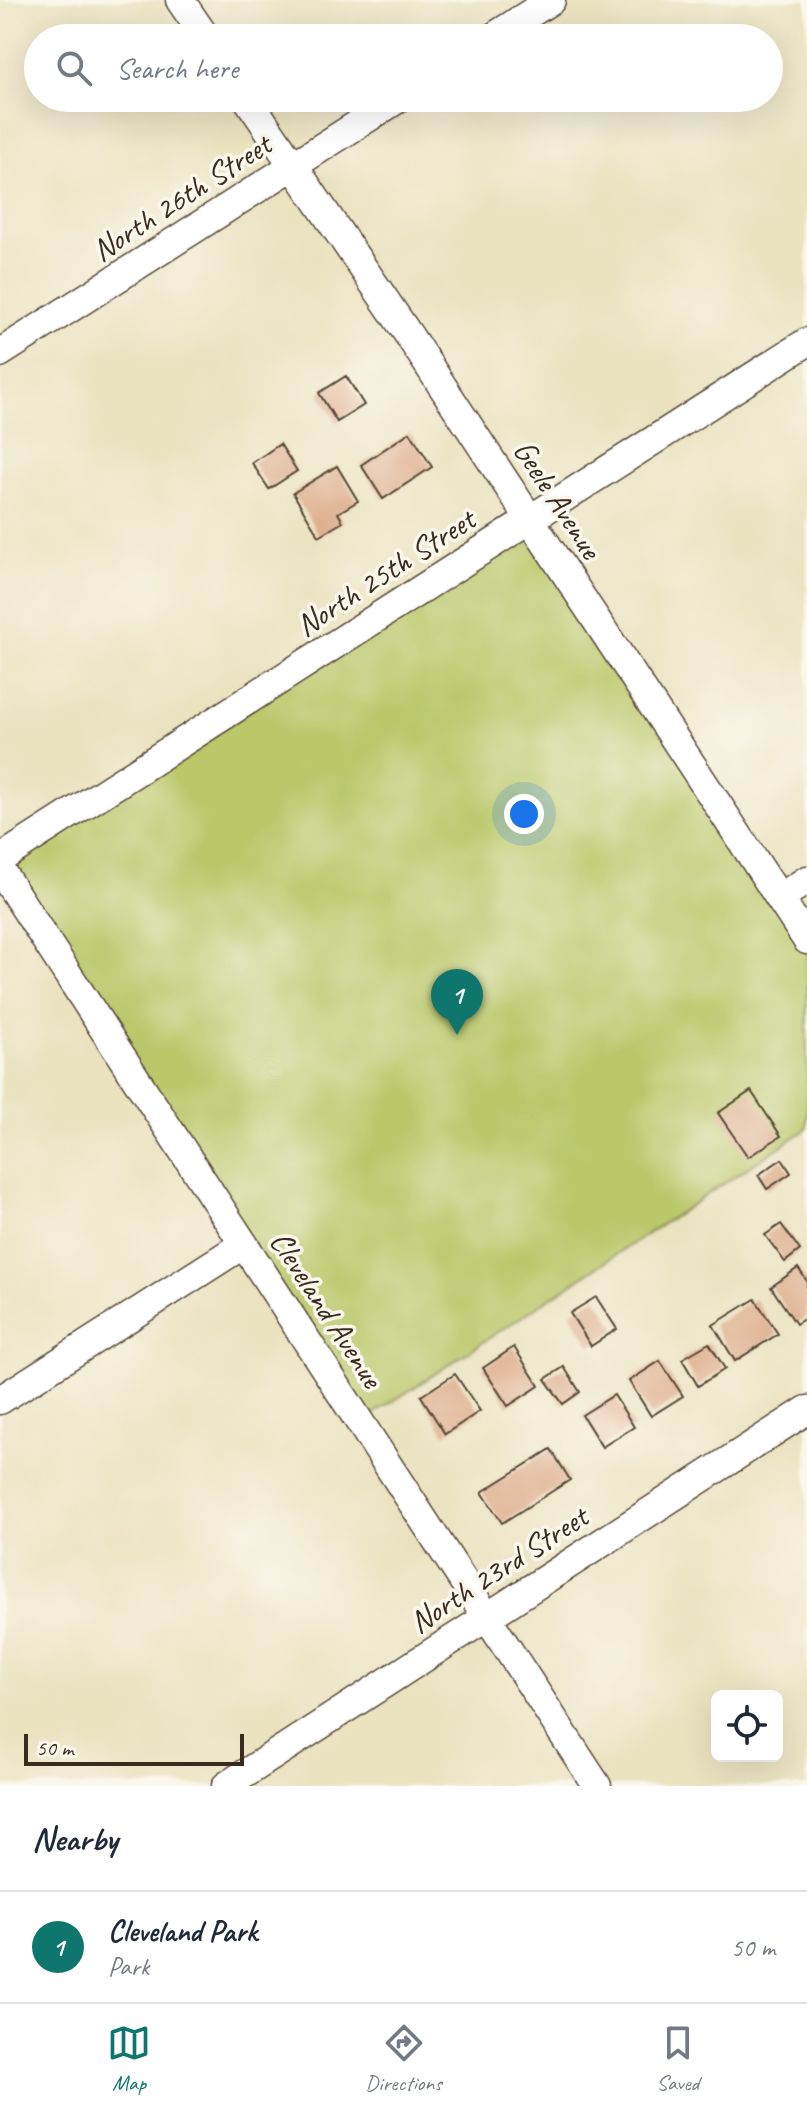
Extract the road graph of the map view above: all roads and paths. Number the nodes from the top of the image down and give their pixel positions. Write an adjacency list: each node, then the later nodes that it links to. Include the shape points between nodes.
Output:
1 (180, 0): 3 (street)
2 (551, 0): 4 (street)
3 (196, 24)
4 (514, 24)
5 (257, 112): 7 (street, Geele Avenue)
6 (377, 112): 7 (street, North 26th Street)
7 (294, 166): 9 (street, North 26th Street); 10 (street, Geele Avenue)
8 (807, 342): 10 (street, North 25th Street)
9 (0, 353)
10 (531, 519): 11 (street, North 25th Street); 14 (street, Geele Avenue)
11 (0, 859)
12 (0, 870): 16 (street, Cleveland Avenue)
13 (807, 880): 14 (street)
14 (779, 898): 15 (street, Geele Avenue)
15 (807, 940)
16 (244, 1244): 17 (street); 19 (street, Cleveland Avenue)
17 (0, 1400)
18 (807, 1410): 19 (street, North 23rd Street)
19 (487, 1617): 20 (street, North 23rd Street); 21 (street, Cleveland Avenue)
20 (226, 1786)
21 (597, 1786)

